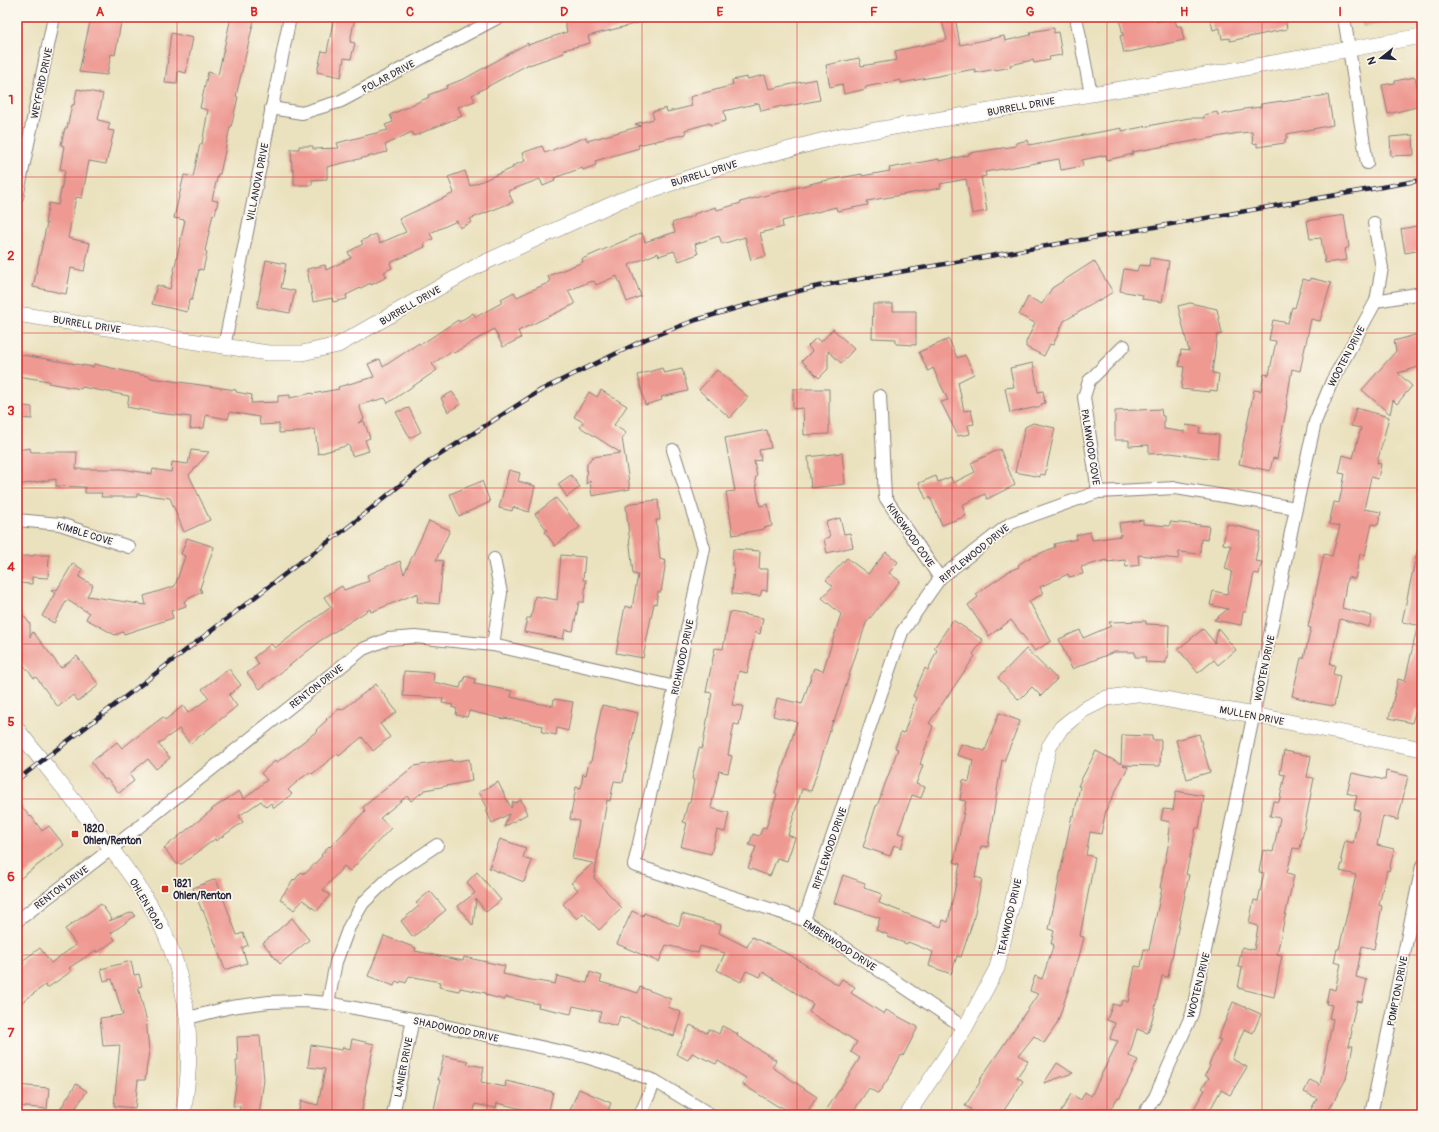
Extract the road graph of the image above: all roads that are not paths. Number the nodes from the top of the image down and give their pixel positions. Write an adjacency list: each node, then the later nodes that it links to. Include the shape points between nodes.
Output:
1 (54, 17): 11 (street, WEYFORD DRIVE)
2 (290, 17): 9 (street, VILLANOVA DRIVE)
3 (499, 17): 9 (street, POLAR DRIVE, via 341,101 302,113)
4 (1076, 17): 8 (street)
5 (1344, 17): 7 (street)
6 (1422, 36): 7 (street, BURRELL DRIVE)
7 (1350, 48): 8 (street, BURRELL DRIVE); 10 (street)
8 (1091, 94): 17 (street, BURRELL DRIVE, via 840,136 721,167 621,200 477,266 338,345 302,353 268,354)
9 (271, 108): 17 (street, VILLANOVA DRIVE)
10 (1367, 163)
11 (17, 196)
12 (1374, 223): 14 (street, WOOTEN DRIVE, via 1382,268)
13 (1422, 293): 14 (street)
14 (1376, 301): 21 (street, WOOTEN DRIVE, via 1332,381 1315,422)
15 (17, 314): 17 (street, BURRELL DRIVE)
16 (1124, 346): 20 (street, PALMWOOD COVE, via 1089,381 1084,397)
17 (224, 347)
18 (880, 396): 25 (street, KINGWOOD COVE, via 885,497)
19 (673, 450): 27 (street, RICHWOOD DRIVE, via 704,548)
20 (1098, 492): 21 (street, RIPPLEWOOD DRIVE, via 1176,488); 25 (street, RIPPLEWOOD DRIVE, via 1011,523)
21 (1296, 508): 29 (street, WOOTEN DRIVE)
22 (17, 520): 23 (street, KIMBLE COVE, via 60,524)
23 (129, 547)
24 (494, 559): 26 (street, via 501,592)
25 (940, 578): 36 (street, RIPPLEWOOD DRIVE, via 902,632)
26 (493, 645): 27 (street, RENTON DRIVE); 33 (street, RENTON DRIVE, via 415,637 388,639 363,649)
27 (675, 687): 34 (street, RICHWOOD DRIVE)
28 (1083, 710): 29 (street, MULLEN DRIVE, via 1107,698 1136,694); 41 (street, TEAKWOOD DRIVE, via 1061,728 1049,747 998,968)
29 (1254, 715): 31 (street, MULLEN DRIVE); 48 (street, WOOTEN DRIVE, via 1192,1014 1155,1097)
30 (17, 729): 33 (street, OHLEN ROAD)
31 (1422, 749)
32 (437, 845): 38 (street, via 392,875 363,903 349,928 336,962)
33 (111, 849): 37 (street, RENTON DRIVE); 39 (street, OHLEN ROAD, via 137,884 170,946)
34 (634, 865): 36 (street, EMBERWOOD DRIVE)
35 (1422, 866): 49 (street, POMPTON DRIVE)
36 (804, 920): 41 (street, EMBERWOOD DRIVE)
37 (17, 921)
38 (328, 1003): 39 (street, SHADOWOOD DRIVE, via 269,1002 231,1007); 40 (street, SHADOWOOD DRIVE)
39 (188, 1018): 43 (street, OHLEN ROAD, via 189,1080)
40 (413, 1019): 42 (street, SHADOWOOD DRIVE, via 586,1057); 44 (street, LANIER DRIVE)
41 (965, 1028): 47 (street, TEAKWOOD DRIVE)
42 (655, 1081): 45 (street); 46 (street, SHADOWOOD DRIVE)
43 (183, 1115)
44 (393, 1115)
45 (640, 1115)
46 (711, 1115)
47 (907, 1115)
48 (1144, 1115)
49 (1371, 1115)

